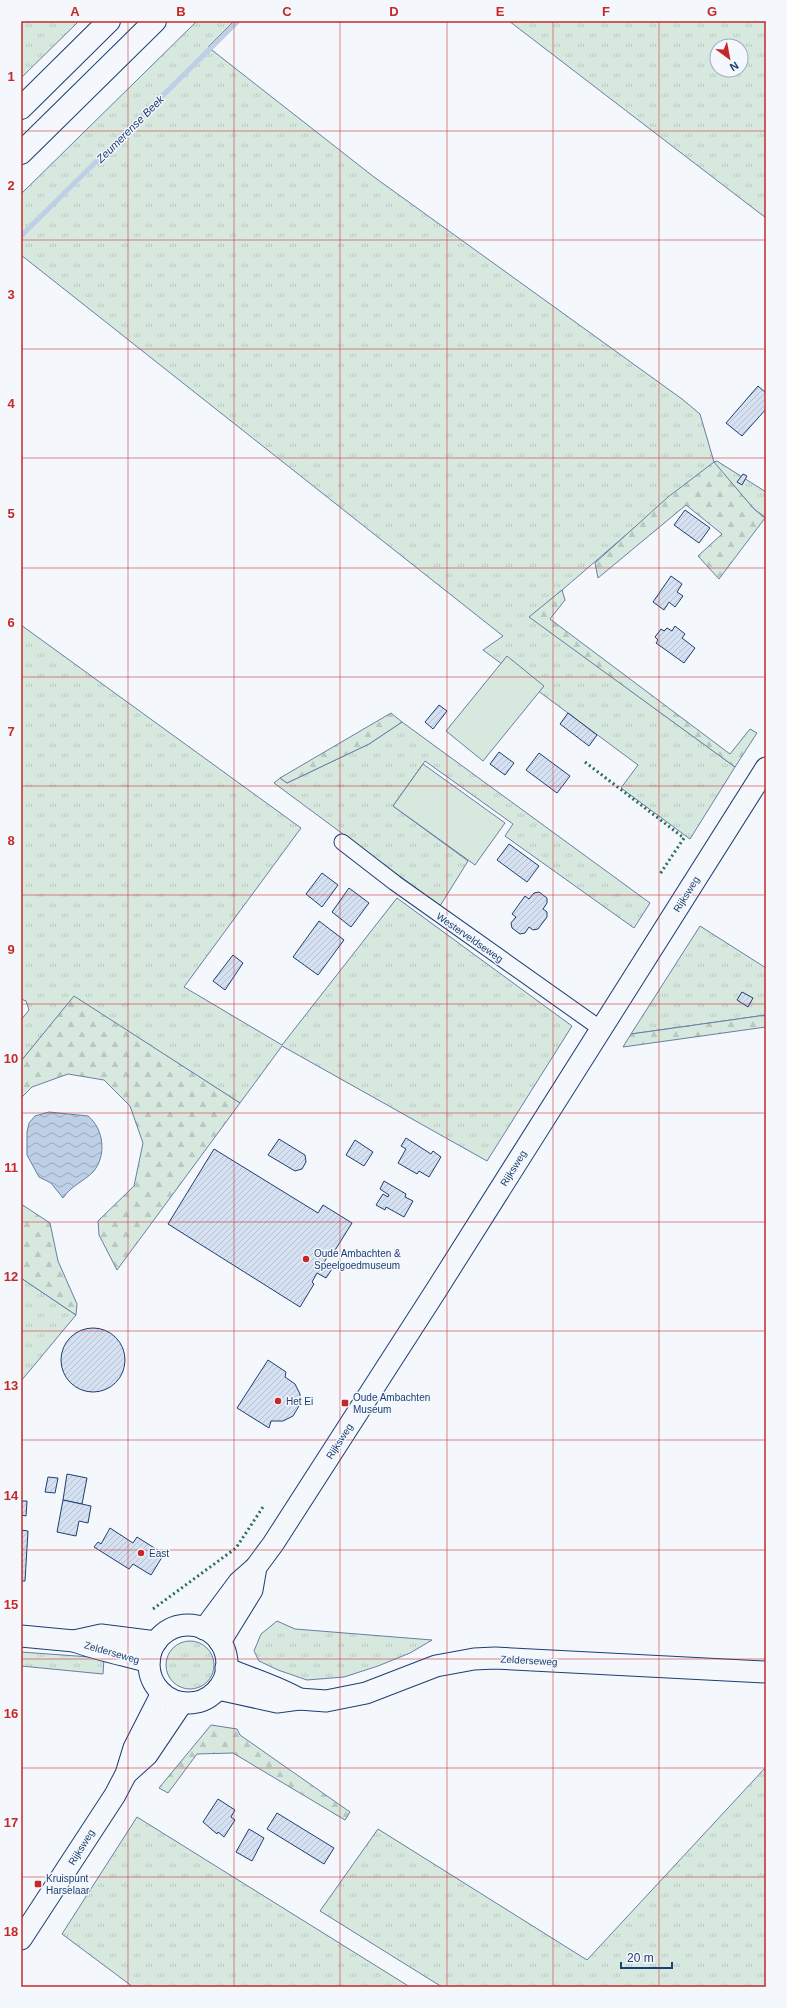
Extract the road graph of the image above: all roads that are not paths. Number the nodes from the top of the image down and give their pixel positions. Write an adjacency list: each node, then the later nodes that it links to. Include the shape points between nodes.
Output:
1 (109, 21): 3 (highway)
2 (155, 21): 4 (highway)
3 (21, 108)
4 (21, 153)
5 (766, 768): 7 (main road, Rijksweg)
6 (342, 842): 7 (street, Westerveldseweg, via 402,888)
7 (601, 1028): 8 (main road, Rijksweg, via 437,1289 256,1567 239,1582)
8 (212, 1635): 11 (main road, via 194,1626 183,1625 173,1628); 13 (main road, via 226,1659)
9 (21, 1636): 10 (main road, Zelderseweg)
10 (74, 1640): 11 (main road, Zelderseweg, via 101,1635); 12 (main road, Zelderseweg, via 98,1650)
11 (156, 1642): 12 (main road)
12 (149, 1662): 16 (main road, via 152,1679)
13 (226, 1668): 15 (main road, via 224,1679); 17 (main road, via 260,1683 282,1689)
14 (766, 1672): 17 (main road, Zelderseweg, via 474,1658 436,1666 366,1694 326,1701)
15 (218, 1689): 17 (main road, Zelderseweg, via 278,1702); 18 (main road, via 208,1698)
16 (162, 1693): 18 (main road); 19 (main road, Rijksweg, via 134,1748)
17 (299, 1700)
18 (182, 1702): 19 (main road, Rijksweg, via 147,1755)
19 (126, 1774): 20 (main road, Rijksweg)
20 (21, 1939)

